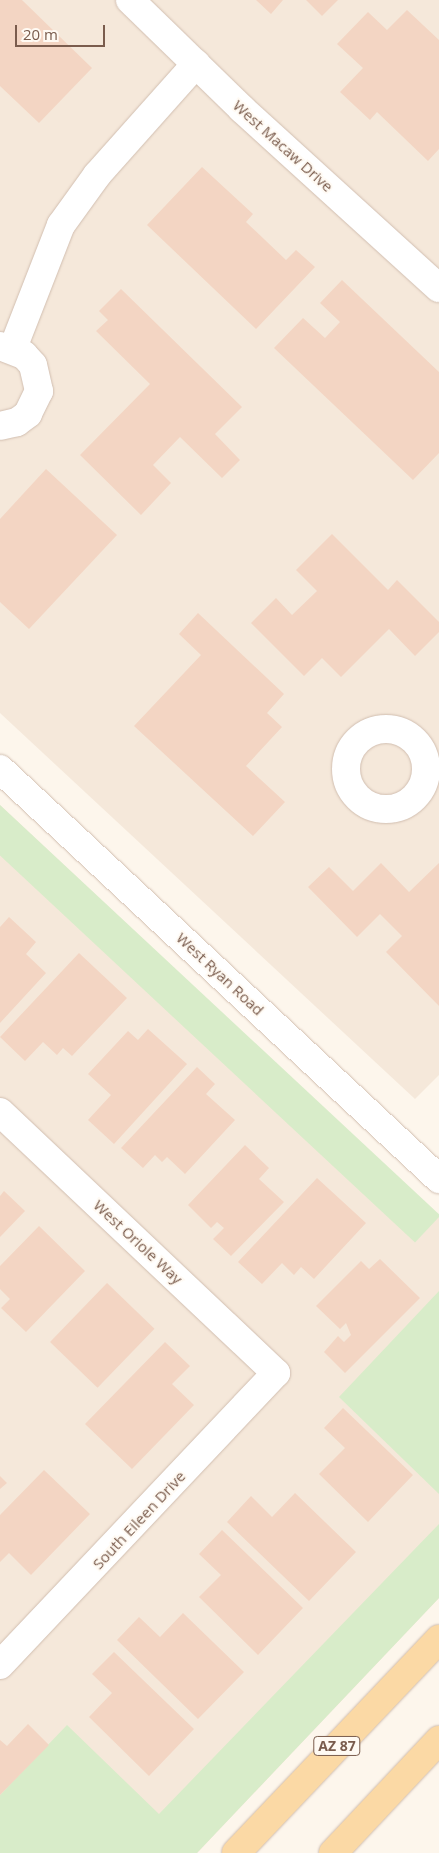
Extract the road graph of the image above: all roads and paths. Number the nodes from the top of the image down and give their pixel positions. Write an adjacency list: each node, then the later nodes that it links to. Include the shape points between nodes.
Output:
1 (130, 0): 2 (street, West Macaw Drive)
2 (196, 64): 3 (street, West Macaw Drive); 4 (street, via 97,175 60,225)
3 (439, 288)
4 (6, 347): 5 (street, via 33,365 39,390 28,414 18,422)
5 (0, 426)
6 (0, 769): 8 (street, West Ryan Road)
7 (0, 1112): 9 (street, West Oriole Way)
8 (439, 1179)
9 (276, 1373): 11 (street, South Eileen Drive)
10 (439, 1639): 13 (main road, AZ 87)
11 (1, 1666)
12 (439, 1740): 14 (main road)
13 (236, 1853)
14 (333, 1853)

